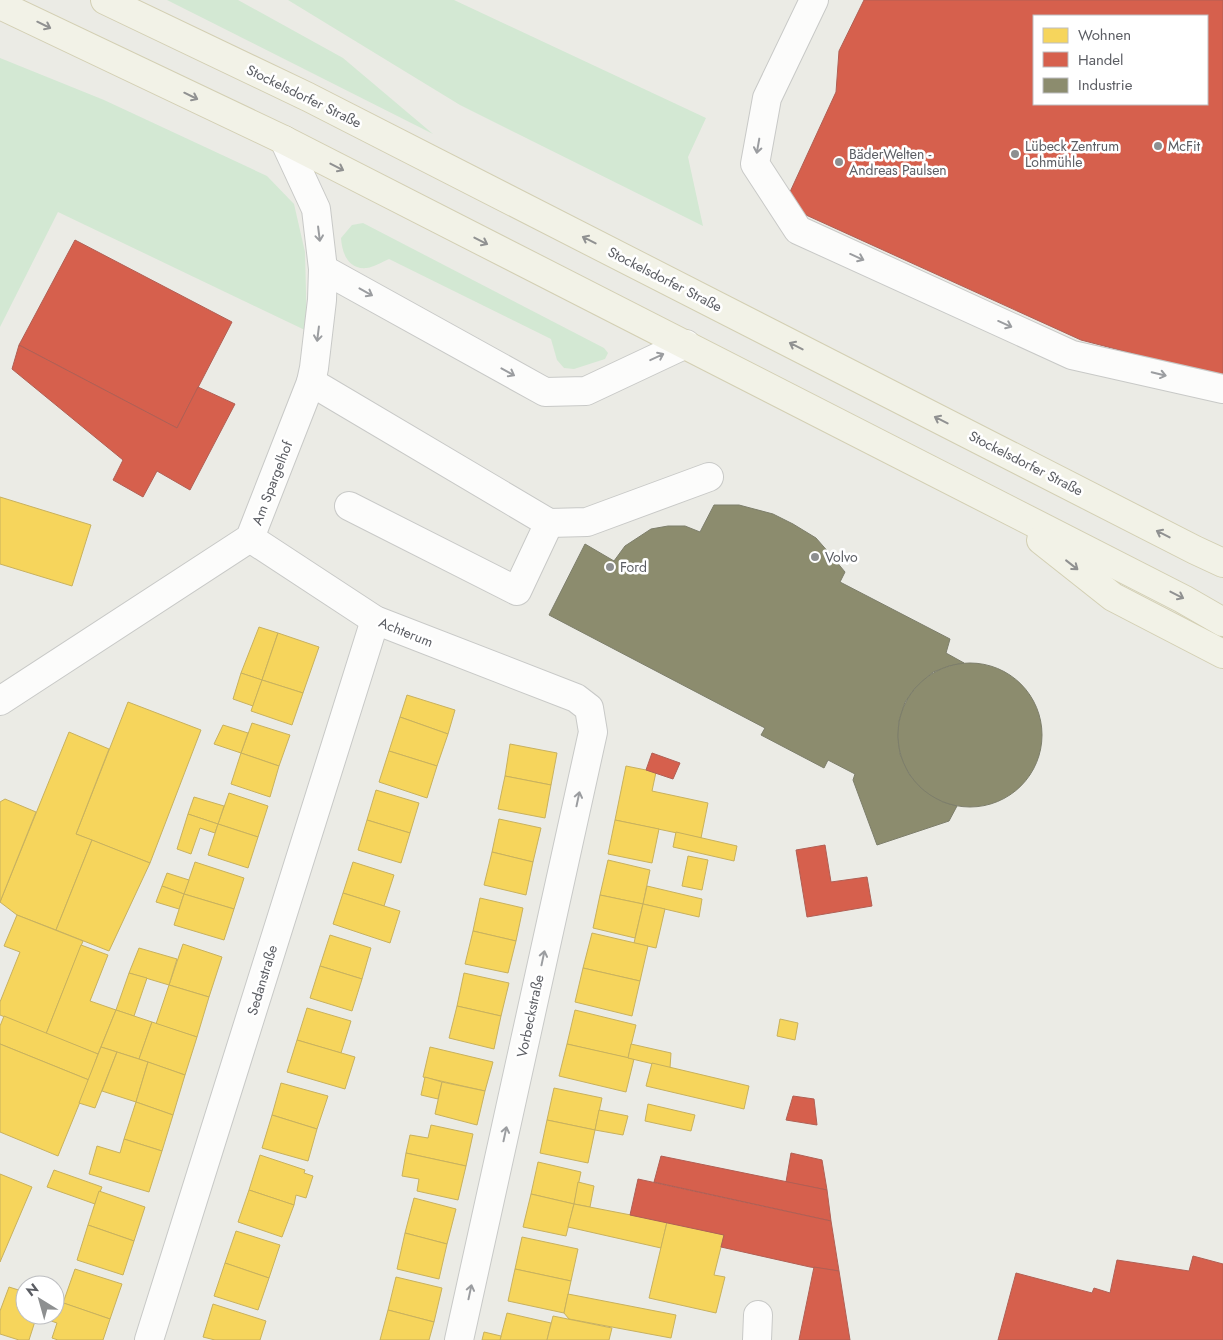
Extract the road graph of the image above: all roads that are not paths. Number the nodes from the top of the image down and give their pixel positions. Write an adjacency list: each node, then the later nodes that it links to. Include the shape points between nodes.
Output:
1 (105, 0): 14 (main road, Stockelsdorfer Straße, one-way to 1, via 308,97)
2 (814, 0): 8 (street, one-way to 8, via 767,98 755,164 798,230 1072,354)
3 (0, 4): 4 (main road, one-way to 4)
4 (284, 140): 5 (street, Am Spargelhof, one-way to 5, via 316,209); 6 (main road, one-way to 6)
5 (323, 269): 6 (street, one-way to 6, via 545,392 586,391); 7 (street, Am Spargelhof, one-way to 7)
6 (686, 344): 10 (main road)
7 (312, 375): 12 (street); 13 (street, Am Spargelhof)
8 (1223, 389)
9 (709, 477): 12 (street, via 587,522)
10 (992, 502): 18 (main road, one-way to 18, via 1183,598); 19 (main road, one-way to 19, via 1113,597)
11 (349, 506): 12 (street, via 517,591)
12 (549, 523)
13 (250, 538): 17 (street, Achterum); 21 (street, Am Spargelhof)
14 (1195, 550): 15 (main road); 16 (main road, Stockelsdorfer Straße)
15 (1223, 557)
16 (1223, 563)
17 (375, 620): 20 (street, Achterum); 22 (street, Sedanstraße)
18 (1223, 622)
19 (1223, 654)
20 (576, 698): 23 (street, Vorbeckstraße, one-way to 20, via 593,732 589,708)
21 (0, 701)
22 (149, 1340)
23 (459, 1340)

